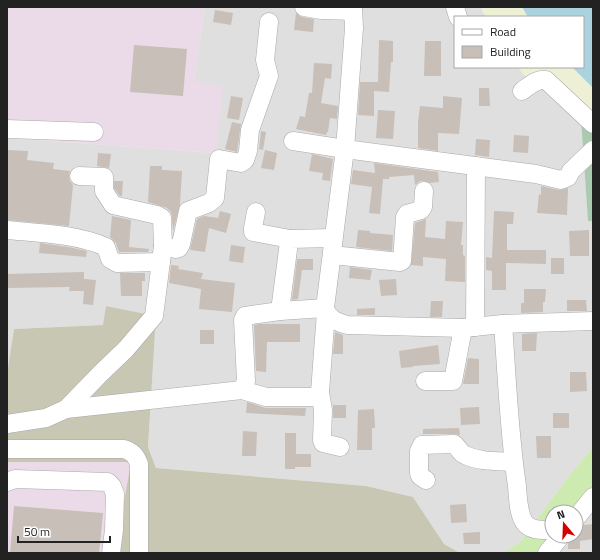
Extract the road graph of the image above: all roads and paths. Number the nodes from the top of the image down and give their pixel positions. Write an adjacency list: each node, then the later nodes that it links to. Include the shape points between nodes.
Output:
1 (304, 7): 2 (street, via 322,10)
2 (353, 9): 9 (street, via 354,28)
3 (269, 22): 18 (street, via 265,60 269,76 250,130 245,160 241,163 219,159 215,198 188,211 179,248)
4 (522, 91): 5 (street, via 537,80 546,80)
5 (593, 124)
6 (7, 129): 7 (street)
7 (94, 132)
8 (293, 141): 9 (street)
9 (345, 149): 11 (street); 17 (street)
10 (593, 150): 11 (street, via 571,170 568,177 561,180)
11 (476, 166): 23 (street)
12 (80, 176): 18 (street, via 104,177 104,191 113,205 162,218)
13 (424, 191): 17 (street, via 421,210 405,217 402,261)
14 (256, 212): 16 (street, via 253,232)
15 (7, 230): 18 (street, via 52,234 98,244 106,247 110,259 117,262)
16 (290, 238): 17 (street); 20 (street)
17 (332, 247): 19 (street)
18 (162, 254): 27 (street, via 154,316 126,349)
19 (325, 310): 20 (street); 23 (street, via 333,320 347,325); 26 (street)
20 (280, 311): 25 (street, via 245,316 246,381)
21 (593, 321): 22 (street)
22 (503, 324): 23 (street); 31 (street)
23 (469, 328): 24 (street, via 453,381)
24 (425, 381)
25 (242, 390): 26 (street, via 266,397 310,398); 27 (street)
26 (320, 392): 29 (street, via 323,443)
27 (66, 409): 28 (street, via 46,418)
28 (7, 424)
29 (340, 447)
30 (7, 449): 39 (street, via 131,451 139,464)
31 (513, 462): 32 (street, via 482,461 463,454 454,444 422,445 419,451 418,473); 36 (street, via 524,523 531,528)
32 (426, 480)
33 (7, 482): 38 (street, via 15,479 108,482 115,494)
34 (593, 497): 35 (street)
35 (584, 508)
36 (544, 530)
37 (554, 544): 40 (street)
38 (111, 553)
39 (139, 553)
40 (547, 553)

